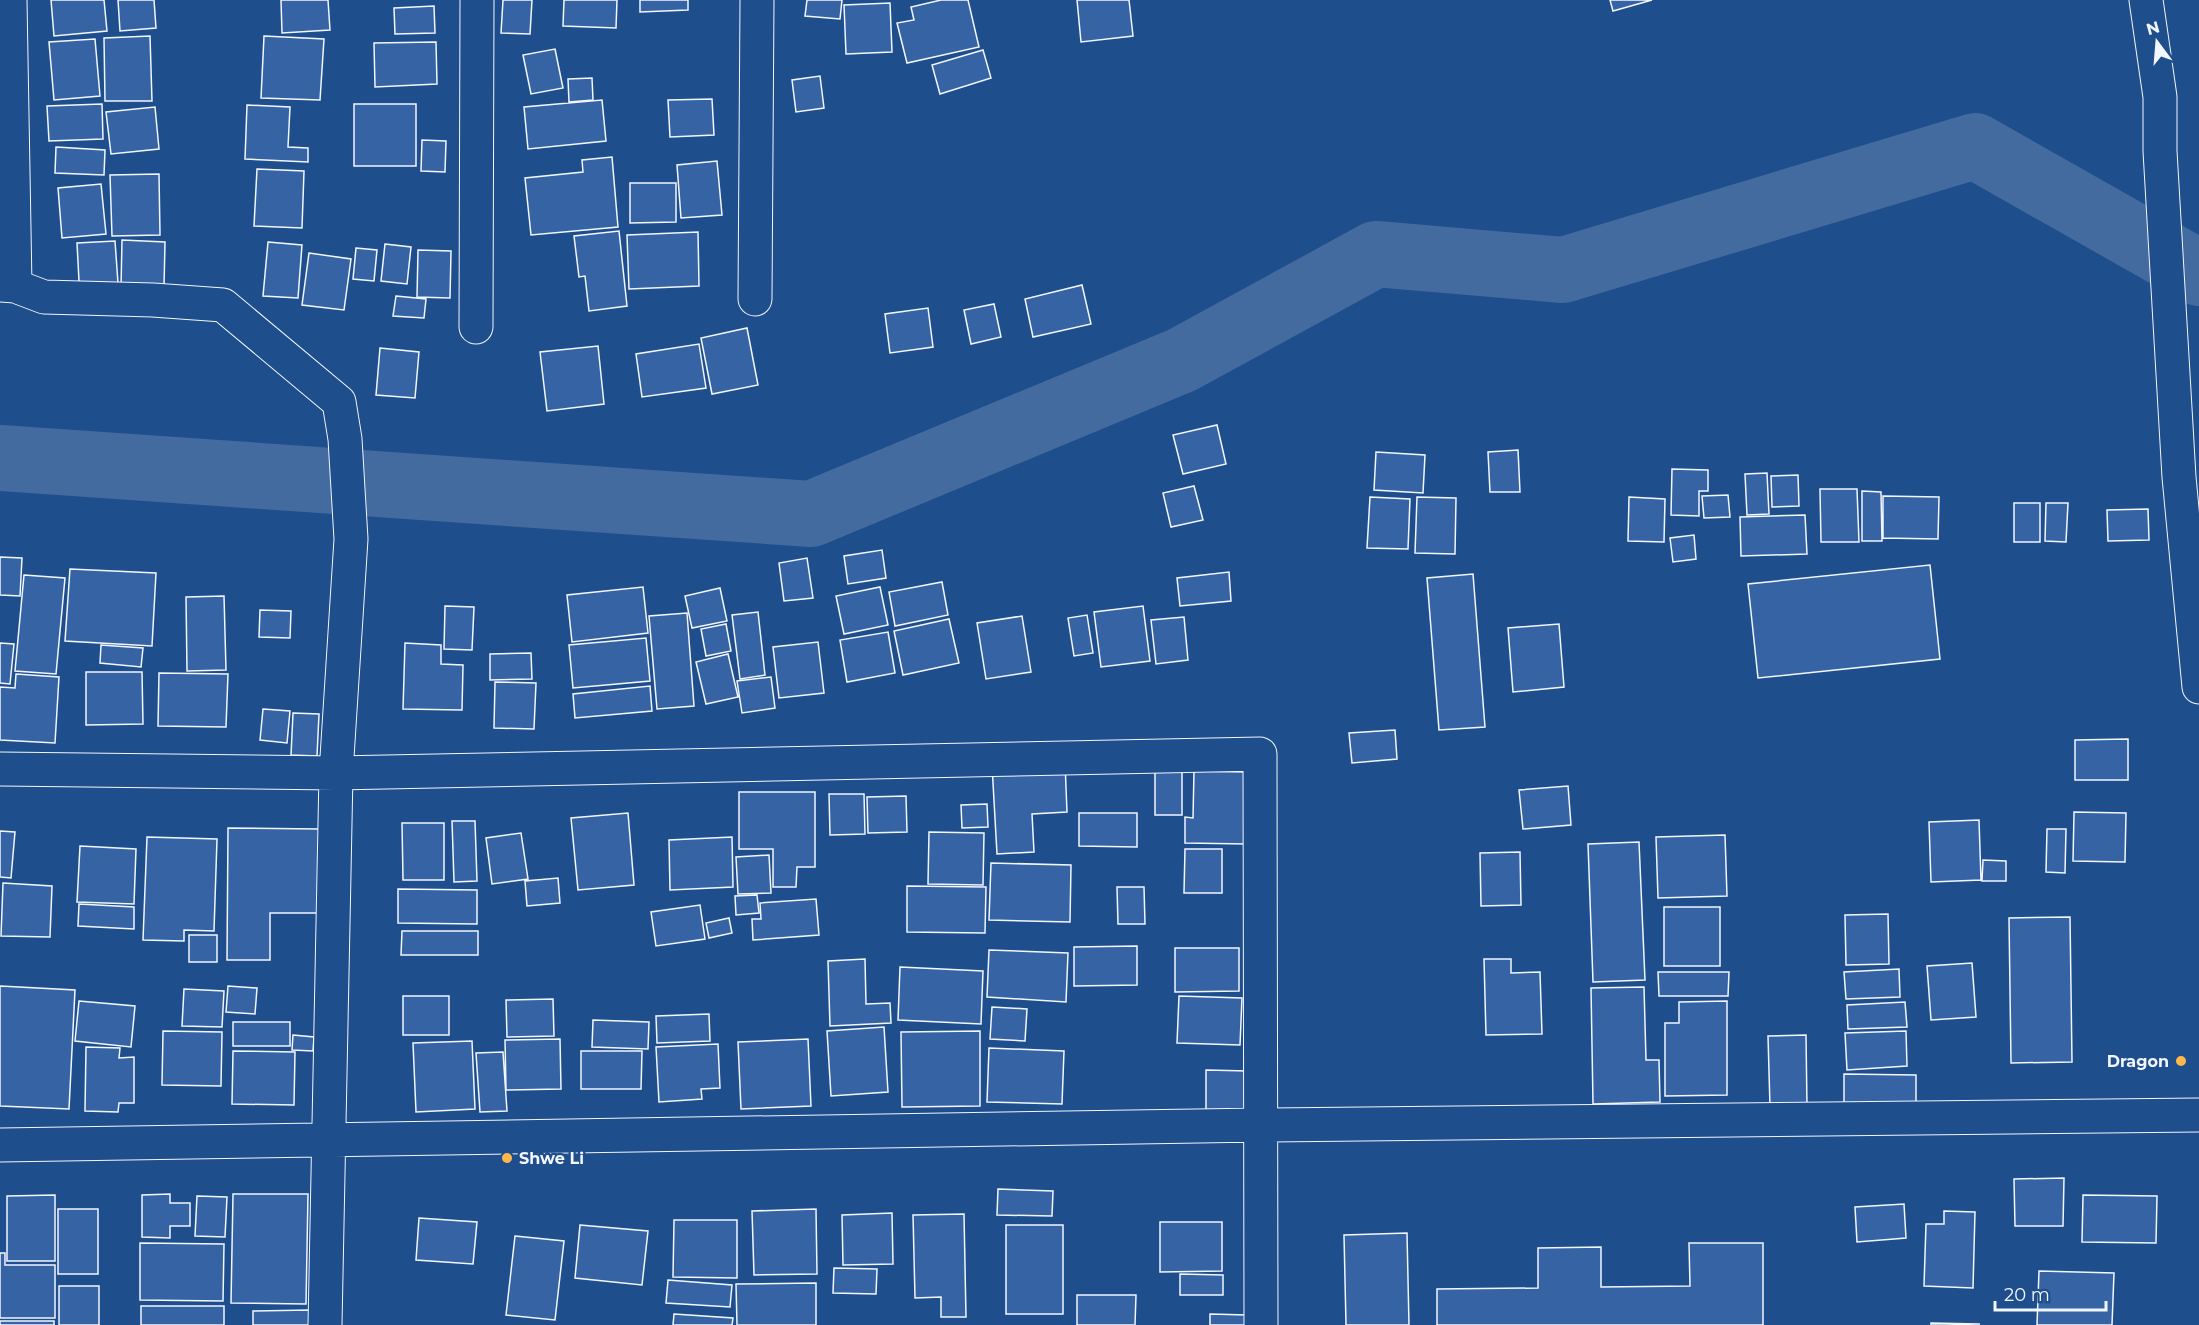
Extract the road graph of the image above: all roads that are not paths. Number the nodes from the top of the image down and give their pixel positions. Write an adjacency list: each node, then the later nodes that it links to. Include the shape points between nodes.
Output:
1 (10, 0): 5 (street)
2 (477, 0): 7 (street)
3 (757, 0): 6 (street)
4 (2146, 0): 8 (street, via 2160,97 2179,477)
5 (8, 285): 10 (street, via 44,297 223,305 339,402 351,539)
6 (755, 298)
7 (476, 327)
8 (2199, 687)
9 (0, 770): 10 (street)
10 (336, 773): 12 (street, via 1260,754); 13 (street)
11 (2199, 1115): 12 (street)
12 (1260, 1125): 13 (street); 16 (street)
13 (328, 1139): 14 (street); 15 (street)
14 (0, 1144)
15 (325, 1325)
16 (1261, 1325)

